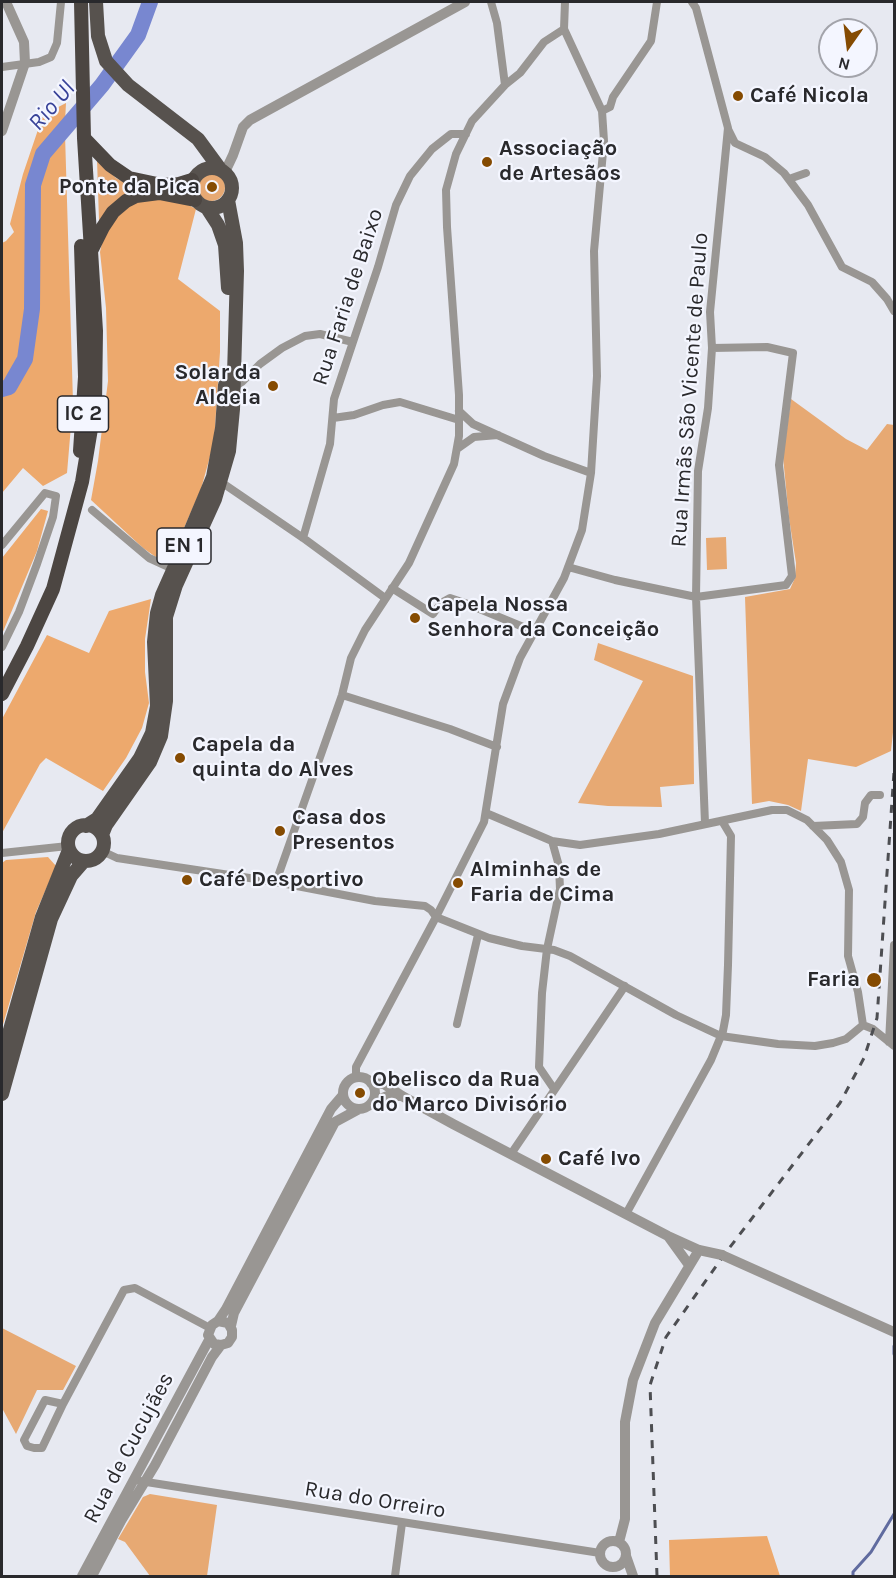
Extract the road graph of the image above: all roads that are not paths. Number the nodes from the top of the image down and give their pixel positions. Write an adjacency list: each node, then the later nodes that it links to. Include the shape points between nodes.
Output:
1 (6, 2): 12 (street, via 24,42)
2 (61, 2): 12 (street, via 57,43 51,57)
3 (74, 2): 14 (highway, IC 2)
4 (81, 2): 14 (highway, IC 2)
5 (96, 2): 21 (main road, EN 1, via 98,36 106,62 128,85)
6 (465, 2): 22 (street, via 250,120)
7 (491, 2): 15 (street)
8 (565, 2): 11 (street)
9 (657, 2): 16 (street, via 651,41 610,107)
10 (692, 2): 17 (street, Rua Irmãs São Vicente de Paulo)
11 (564, 29): 15 (street, via 544,42); 16 (street)
12 (25, 63): 13 (street); 18 (street)
13 (2, 67)
14 (80, 76): 20 (highway, IC 2)
15 (505, 86): 19 (street, via 472,121)
16 (602, 111): 37 (street, via 604,141 594,251 597,376)
17 (728, 128): 25 (street, via 735,142 765,157); 31 (street, Rua Irmãs São Vicente de Paulo, via 710,312)
18 (2, 131)
19 (466, 134): 30 (street, Rua Faria de Baixo, via 451,134 432,149 410,176 396,205); 33 (street, via 446,190)
20 (81, 138): 24 (highway, via 129,178 162,185 179,184); 28 (highway, IC 2); 49 (highway, IC 2, via 85,377 76,483 49,579)
21 (204, 146): 22 (main road, EN 1); 24 (main road, EN 1)
22 (223, 171): 24 (main road, via 210,167); 26 (main road, EN 1, via 232,185)
23 (806, 173): 25 (street)
24 (196, 176): 27 (main road, EN 1, via 191,187)
25 (789, 179): 29 (street, via 842,267 872,282)
26 (228, 200): 27 (main road, via 219,207); 32 (main road, EN 1, via 237,271)
27 (201, 204): 28 (highway, via 159,193 136,196 113,212); 32 (main road, EN 1, via 218,225 225,245)
28 (90, 253): 50 (highway, IC 2, via 96,387 82,482 52,589)
29 (894, 311)
30 (353, 342): 32 (street, via 320,334 305,336 282,348); 34 (street, Rua Faria de Baixo, via 334,399)
31 (712, 348): 45 (street, Rua Irmãs São Vicente de Paulo, via 698,471); 45 (street, via 768,347 793,353 779,465 792,576 786,585)
32 (229, 390): 38 (main road, EN 1, via 233,425); 43 (main road, EN 1, via 213,477)
33 (459, 415): 34 (street, via 400,402); 35 (street); 36 (street)
34 (333, 418): 40 (street, Rua Faria de Baixo, via 330,444)
35 (503, 435): 36 (street, via 474,437); 37 (street, via 544,456)
36 (457, 449): 44 (street, via 414,554)
37 (591, 473): 42 (street, via 582,530)
38 (221, 482): 40 (street); 59 (main road, EN 1, via 166,617 166,711 158,745)
39 (92, 510): 43 (street, via 148,558)
40 (303, 538): 46 (street)
41 (2, 545): 48 (street, via 45,492 56,496 37,564)
42 (568, 567): 45 (street); 47 (street)
43 (173, 569): 57 (main road, EN 1, via 157,613 154,642 158,706 152,733 140,758 97,819)
44 (392, 588): 46 (street); 47 (street, via 433,614 450,598)
45 (696, 597): 56 (street, Rua Irmãs São Vicente de Paulo)
46 (385, 598): 51 (street, via 351,658)
47 (533, 631): 52 (street, via 503,704)
48 (2, 647)
49 (2, 675)
50 (2, 694)
51 (342, 695): 52 (street); 65 (street)
52 (497, 747): 54 (street)
53 (879, 795): 58 (street, via 871,795 863,817 856,824)
54 (486, 813): 60 (street); 66 (street)
55 (722, 821): 56 (street); 58 (street, via 743,814 787,810); 73 (street, via 731,836 727,1005)
56 (705, 823): 60 (street, via 580,845)
57 (86, 826): 59 (main road); 61 (main road, EN 1, via 72,832)
58 (813, 826): 72 (street, via 841,862 849,890 848,956)
59 (102, 835): 62 (main road)
60 (552, 841): 69 (street, via 560,889)
61 (69, 848): 63 (street); 64 (main road); 75 (main road, EN 1, via 42,917)
62 (102, 851): 64 (main road, via 94,859); 65 (street, via 117,858)
63 (2, 853)
64 (84, 861): 79 (main road, via 71,876 51,919)
65 (276, 882): 66 (street, via 375,901 425,906)
66 (436, 917): 67 (street); 76 (street, via 356,1067)
67 (478, 935): 69 (street); 71 (street)
68 (894, 945): 74 (street)
69 (546, 950): 70 (street, via 570,956); 78 (street, via 540,1067)
70 (625, 986): 73 (street); 78 (street)
71 (457, 1024)
72 (863, 1025): 73 (street, via 846,1039 815,1046); 74 (street)
73 (721, 1036): 85 (street)
74 (892, 1044)
75 (2, 1058)
76 (356, 1077): 77 (street); 80 (street, via 347,1083)
77 (371, 1083): 81 (street, via 384,1084); 82 (street, via 375,1092)
78 (554, 1089): 84 (street)
79 (2, 1094)
80 (343, 1095): 83 (street, via 347,1104); 90 (street, Rua de Cucujães, via 331,1109)
81 (402, 1096): 82 (street, via 387,1096); 84 (street)
82 (373, 1102): 83 (street)
83 (359, 1109): 89 (street, Rua de Cucujães, via 335,1122 234,1313)
84 (511, 1154): 85 (street)
85 (626, 1214): 86 (street)
86 (668, 1236): 87 (street); 88 (street)
87 (699, 1250): 88 (street); 91 (street, bridge, via 722,1255)
88 (689, 1265): 96 (street, via 655,1323 633,1380 625,1422 625,1519)
89 (231, 1326): 90 (street, via 225,1322); 92 (street, Rua de Cucujães, via 232,1337)
90 (212, 1329): 92 (street, via 214,1344); 93 (street, via 135,1288 124,1290); 94 (street, Rua de Cucujães)
91 (894, 1332)
92 (221, 1345): 94 (street, Rua de Cucujães)
93 (63, 1404): 93 (street, via 45,1400 24,1440 27,1446 42,1448)
94 (139, 1481): 95 (street, Rua do Orreiro); 100 (street, Rua de Cucujães); 101 (street, Rua de Cucujães)
95 (402, 1523): 97 (street, Rua do Orreiro); 102 (street)
96 (619, 1542): 97 (street, via 606,1543); 98 (street)
97 (600, 1553): 99 (street, via 604,1564)
98 (627, 1556): 99 (street, via 623,1564); 104 (street)
99 (612, 1568): 103 (street)
100 (82, 1576)
101 (92, 1576)
102 (395, 1576)
103 (621, 1576)
104 (633, 1576)

